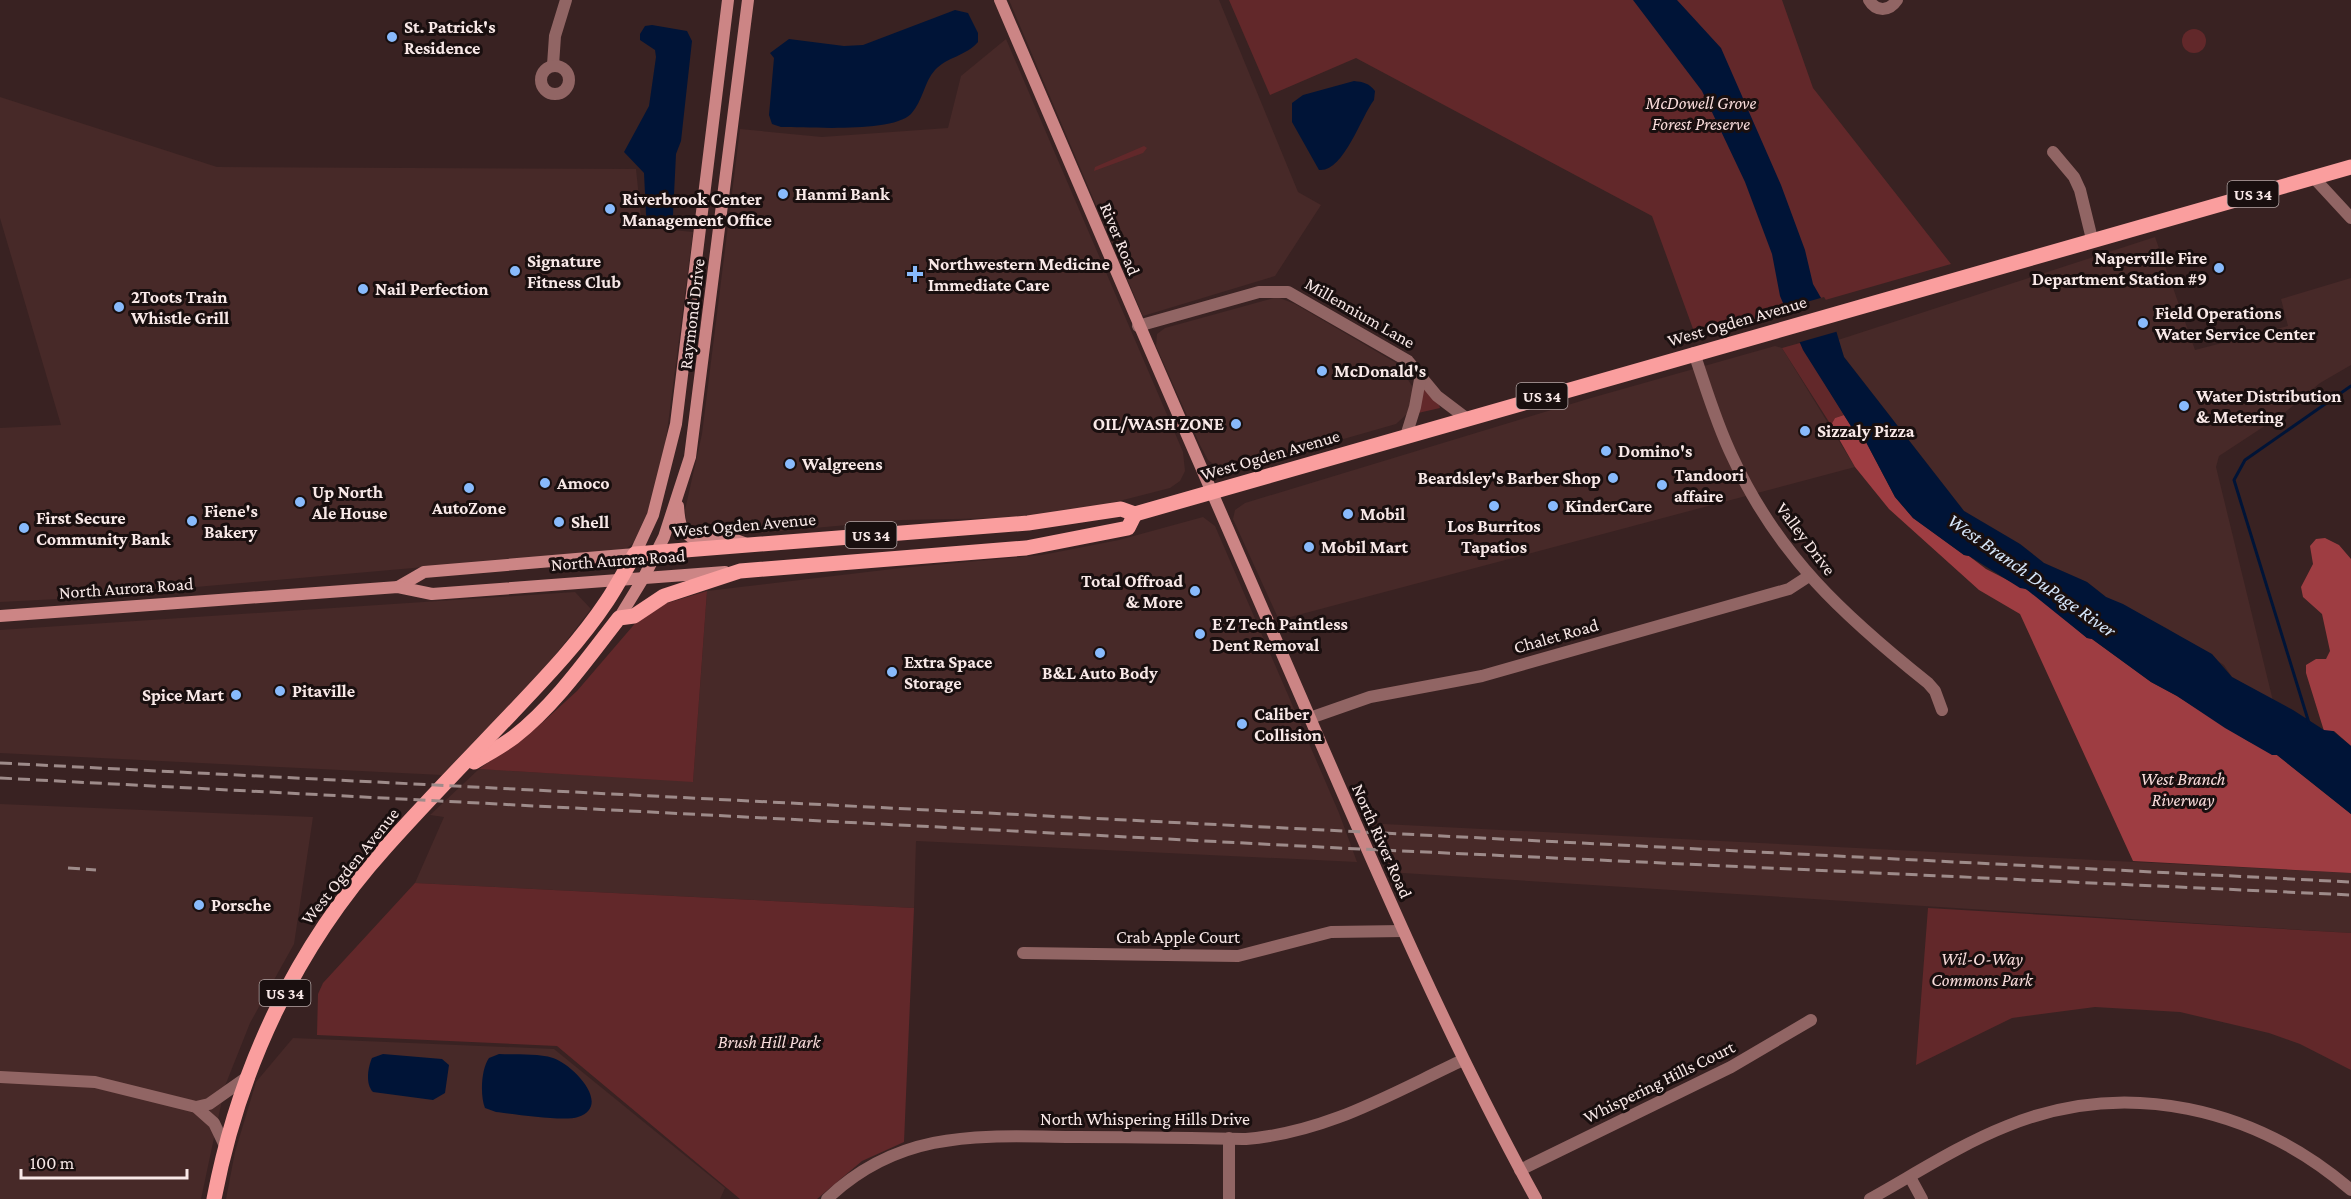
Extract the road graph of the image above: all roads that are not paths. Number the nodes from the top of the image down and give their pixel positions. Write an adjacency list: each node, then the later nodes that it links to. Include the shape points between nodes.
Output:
1 (566, 0): 7 (street, via 555,36)
2 (728, 0): 23 (street, Raymond Drive, via 676,424 653,515)
3 (748, 0): 19 (street, Raymond Drive, via 698,413)
4 (1000, 0): 13 (street, River Road)
5 (1869, 0): 6 (street, via 1883,9)
6 (1897, 0)
7 (553, 65)
8 (2053, 152): 12 (street, via 2080,190)
9 (2351, 167): 10 (main road, West Ogden Avenue / US 34)
10 (2314, 178): 11 (street); 12 (main road, West Ogden Avenue / US 34)
11 (2351, 218)
12 (2092, 239): 14 (main road, West Ogden Avenue / US 34)
13 (1138, 326): 15 (street, Millennium Lane, via 1259,292 1280,290 1389,348); 18 (street, River Road)
14 (1694, 353): 16 (main road, West Ogden Avenue / US 34); 26 (street, Valley Drive, via 1718,423 1746,485 1779,539)
15 (1421, 374): 16 (street, Millennium Lane, via 1437,396); 17 (street, Millennium Lane)
16 (1466, 418): 17 (main road, West Ogden Avenue / US 34)
17 (1407, 436): 18 (main road, West Ogden Avenue / US 34)
18 (1211, 492): 20 (main road, West Ogden Avenue / US 34); 33 (street, North River Road)
19 (677, 502): 21 (street, via 686,535 695,539 731,538); 22 (street, Raymond Drive)
20 (1135, 514): 21 (main road, West Ogden Avenue / US 34, via 1121,509 1028,523); 24 (main road, West Ogden Avenue / US 34, via 1128,528 1058,543)
21 (748, 545): 22 (main road, West Ogden Avenue / US 34)
22 (657, 552): 23 (main road, West Ogden Avenue / US 34); 27 (street, Raymond Drive)
23 (635, 554): 28 (main road, West Ogden Avenue / US 34); 29 (street, North Aurora Road, via 424,572)
24 (842, 564): 25 (main road, North Aurora Road)
25 (740, 571): 27 (street, North Aurora Road); 31 (main road, via 664,596 634,616)
26 (1809, 576): 32 (street, Valley Drive, via 1859,627 1928,683); 33 (street, Chalet Road, via 1778,592 1482,676 1370,697)
27 (644, 577): 28 (street, North Aurora Road); 31 (street, Raymond Drive)
28 (620, 579): 29 (street, North Aurora Road, via 432,594); 34 (main road, West Ogden Avenue / US 34, via 607,602 558,664)
29 (398, 587): 30 (street, North Aurora Road)
30 (0, 616)
31 (619, 618): 34 (main road, West Ogden Avenue / US 34, via 574,676 514,737)
32 (1942, 710)
33 (1310, 718): 35 (street, North River Road)
34 (458, 771): 40 (main road, West Ogden Avenue / US 34, via 385,848 327,921 278,1005)
35 (1403, 931): 36 (street, Crab Apple Court, via 1331,932 1238,956); 38 (street, North River Road)
36 (1023, 953)
37 (1811, 1020): 44 (street, Whispering Hills Court, via 1731,1067)
38 (1463, 1060): 42 (street, North Whispering Hills Drive, via 1314,1127 1275,1136); 44 (street, North River Road)
39 (0, 1077): 41 (street, via 95,1082)
40 (246, 1078): 41 (street, via 209,1104); 43 (main road, West Ogden Avenue / US 34)
41 (196, 1107): 43 (street, via 214,1123)
42 (1229, 1138): 48 (street, North Whispering Hills Drive, via 954,1137 907,1149 877,1162); 49 (street)
43 (226, 1148): 47 (main road, West Ogden Avenue / US 34)
44 (1520, 1170): 50 (street, North River Road)
45 (1910, 1177): 46 (street, via 1990,1134 2036,1116 2073,1107 2146,1103 2203,1111 2257,1129 2304,1154); 51 (street); 52 (street)
46 (2351, 1190)
47 (214, 1199)
48 (827, 1199)
49 (1229, 1199)
50 (1536, 1199)
51 (1870, 1199)
52 (1922, 1199)

